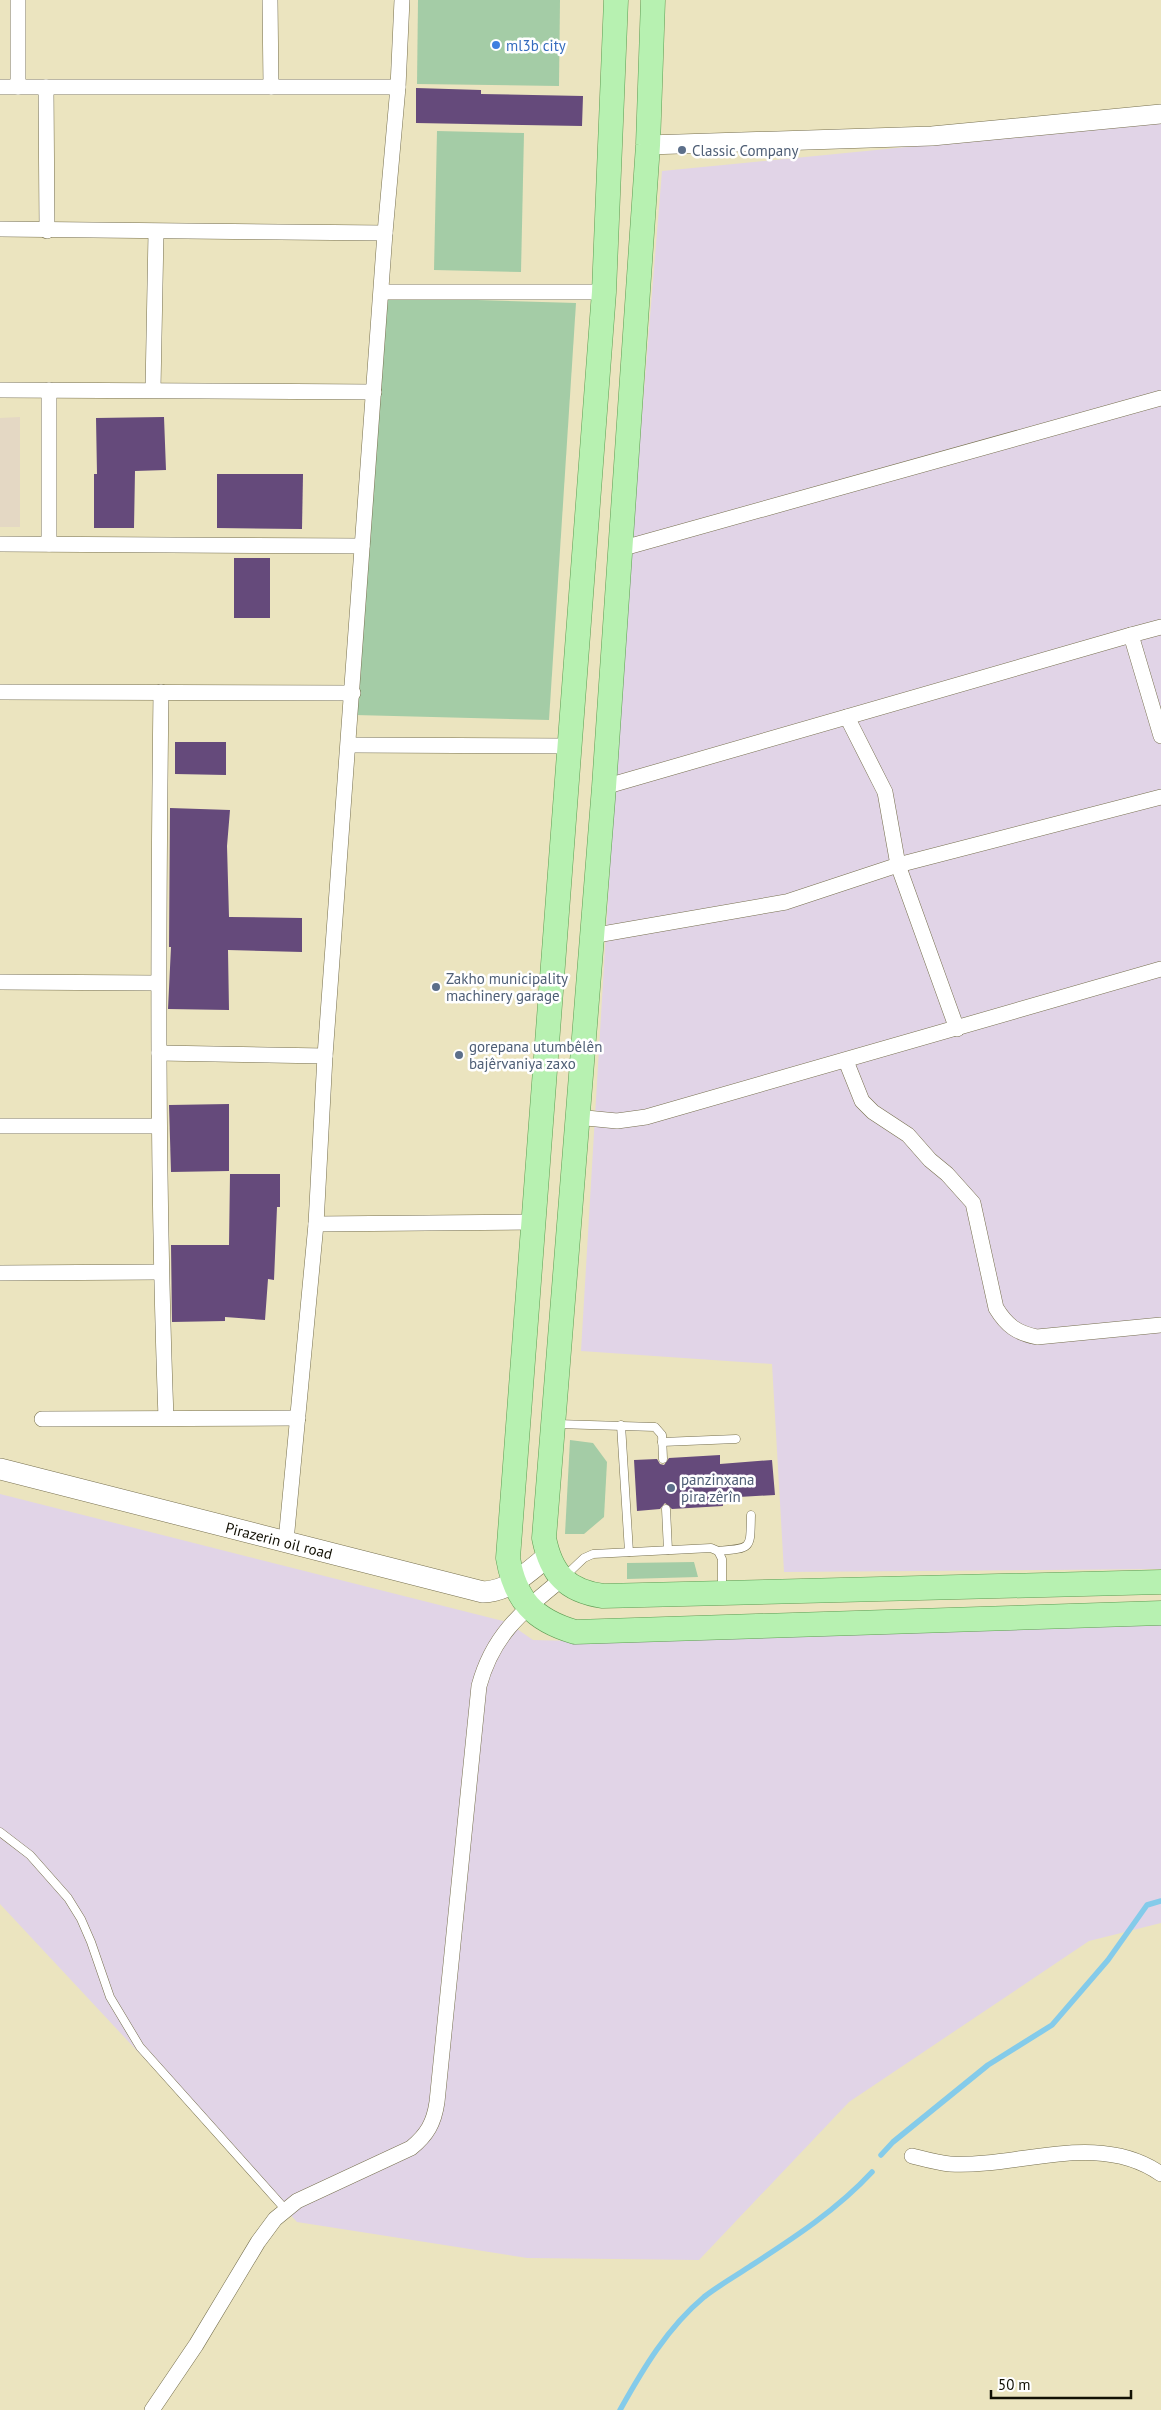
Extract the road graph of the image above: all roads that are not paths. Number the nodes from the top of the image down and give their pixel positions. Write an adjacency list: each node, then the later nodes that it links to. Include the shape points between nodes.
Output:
1 (18, 0): 7 (street)
2 (270, 0): 10 (street)
3 (402, 0): 9 (street)
4 (616, 0): 18 (main road)
5 (652, 0): 12 (main road)
6 (0, 87): 7 (street)
7 (18, 87): 8 (street)
8 (46, 87): 10 (street); 14 (street)
9 (398, 87): 10 (street); 16 (street)
10 (271, 88)
11 (1161, 114): 12 (street, via 932,136)
12 (648, 145): 27 (main road)
13 (0, 230): 14 (street)
14 (46, 230): 15 (street)
15 (156, 233): 16 (street); 19 (street)
16 (385, 234): 17 (street)
17 (382, 292): 18 (street); 22 (street)
18 (604, 292): 36 (main road)
19 (153, 389): 21 (street); 22 (street)
20 (0, 390): 21 (street)
21 (49, 390): 25 (street)
22 (374, 392): 26 (street)
23 (1161, 398): 27 (street)
24 (0, 544): 25 (street)
25 (49, 544): 26 (street)
26 (362, 546): 32 (street)
27 (620, 549): 37 (main road)
28 (1161, 626): 29 (street)
29 (1131, 636): 33 (street); 34 (street)
30 (0, 692): 31 (street)
31 (161, 692): 32 (street); 43 (street)
32 (353, 693): 35 (street)
33 (847, 717): 37 (street); 39 (street, via 885,792)
34 (1161, 736)
35 (350, 745): 36 (street); 46 (street)
36 (569, 746): 51 (main road)
37 (604, 787): 40 (main road)
38 (1161, 797): 39 (street)
39 (898, 865): 40 (street, via 786,902); 44 (street)
40 (591, 936): 48 (main road)
41 (1161, 969): 44 (street)
42 (0, 982): 43 (street)
43 (157, 983): 45 (street)
44 (958, 1029): 47 (street)
45 (159, 1053): 46 (street); 50 (street)
46 (325, 1056): 52 (street)
47 (846, 1061): 48 (street, via 646,1118 617,1121); 55 (street, via 862,1101 908,1135 973,1203 996,1308 1005,1323 1020,1333 1037,1337)
48 (576, 1117): 59 (main road)
49 (0, 1126): 50 (street)
50 (159, 1126): 53 (street)
51 (534, 1222): 52 (street); 74 (main road, via 508,1558)
52 (316, 1224): 57 (street)
53 (160, 1272): 54 (street); 56 (street)
54 (0, 1273)
55 (1161, 1325)
56 (166, 1418): 57 (street); 58 (street)
57 (298, 1418): 67 (street)
58 (42, 1420)
59 (553, 1424): 60 (lane); 71 (main road, via 544,1538)
60 (621, 1425): 62 (lane, via 655,1427 660,1431); 70 (lane)
61 (736, 1439): 62 (lane)
62 (662, 1442): 63 (lane)
63 (663, 1459)
64 (0, 1470): 67 (main road, Pirazerin oil road)
65 (666, 1509): 68 (lane)
66 (751, 1515): 69 (lane, via 747,1547)
67 (286, 1541): 74 (main road, Pirazerin oil road, via 483,1592)
68 (668, 1550): 69 (lane, via 711,1548); 70 (lane)
69 (718, 1551): 75 (lane, via 722,1560)
70 (629, 1552): 72 (lane, via 588,1556)
71 (548, 1556): 72 (main road); 74 (main road, Pirazerin oil road)
72 (562, 1579): 75 (main road, via 588,1594 603,1596); 76 (street)
73 (1161, 1582): 75 (main road)
74 (514, 1584): 76 (main road)
75 (722, 1593)
76 (528, 1607): 77 (main road, via 558,1627 575,1632); 81 (street, via 494,1645 479,1686 438,2092 432,2122 422,2140 411,2148)
77 (1161, 1612)
78 (0, 1832): 81 (lane, via 30,1856 68,1898 81,1919 110,1997 140,2046)
79 (912, 2156): 80 (street, via 949,2164 1063,2153 1106,2154 1133,2160)
80 (1161, 2174)
81 (285, 2209): 82 (street, via 258,2242 196,2345)
82 (152, 2410)

